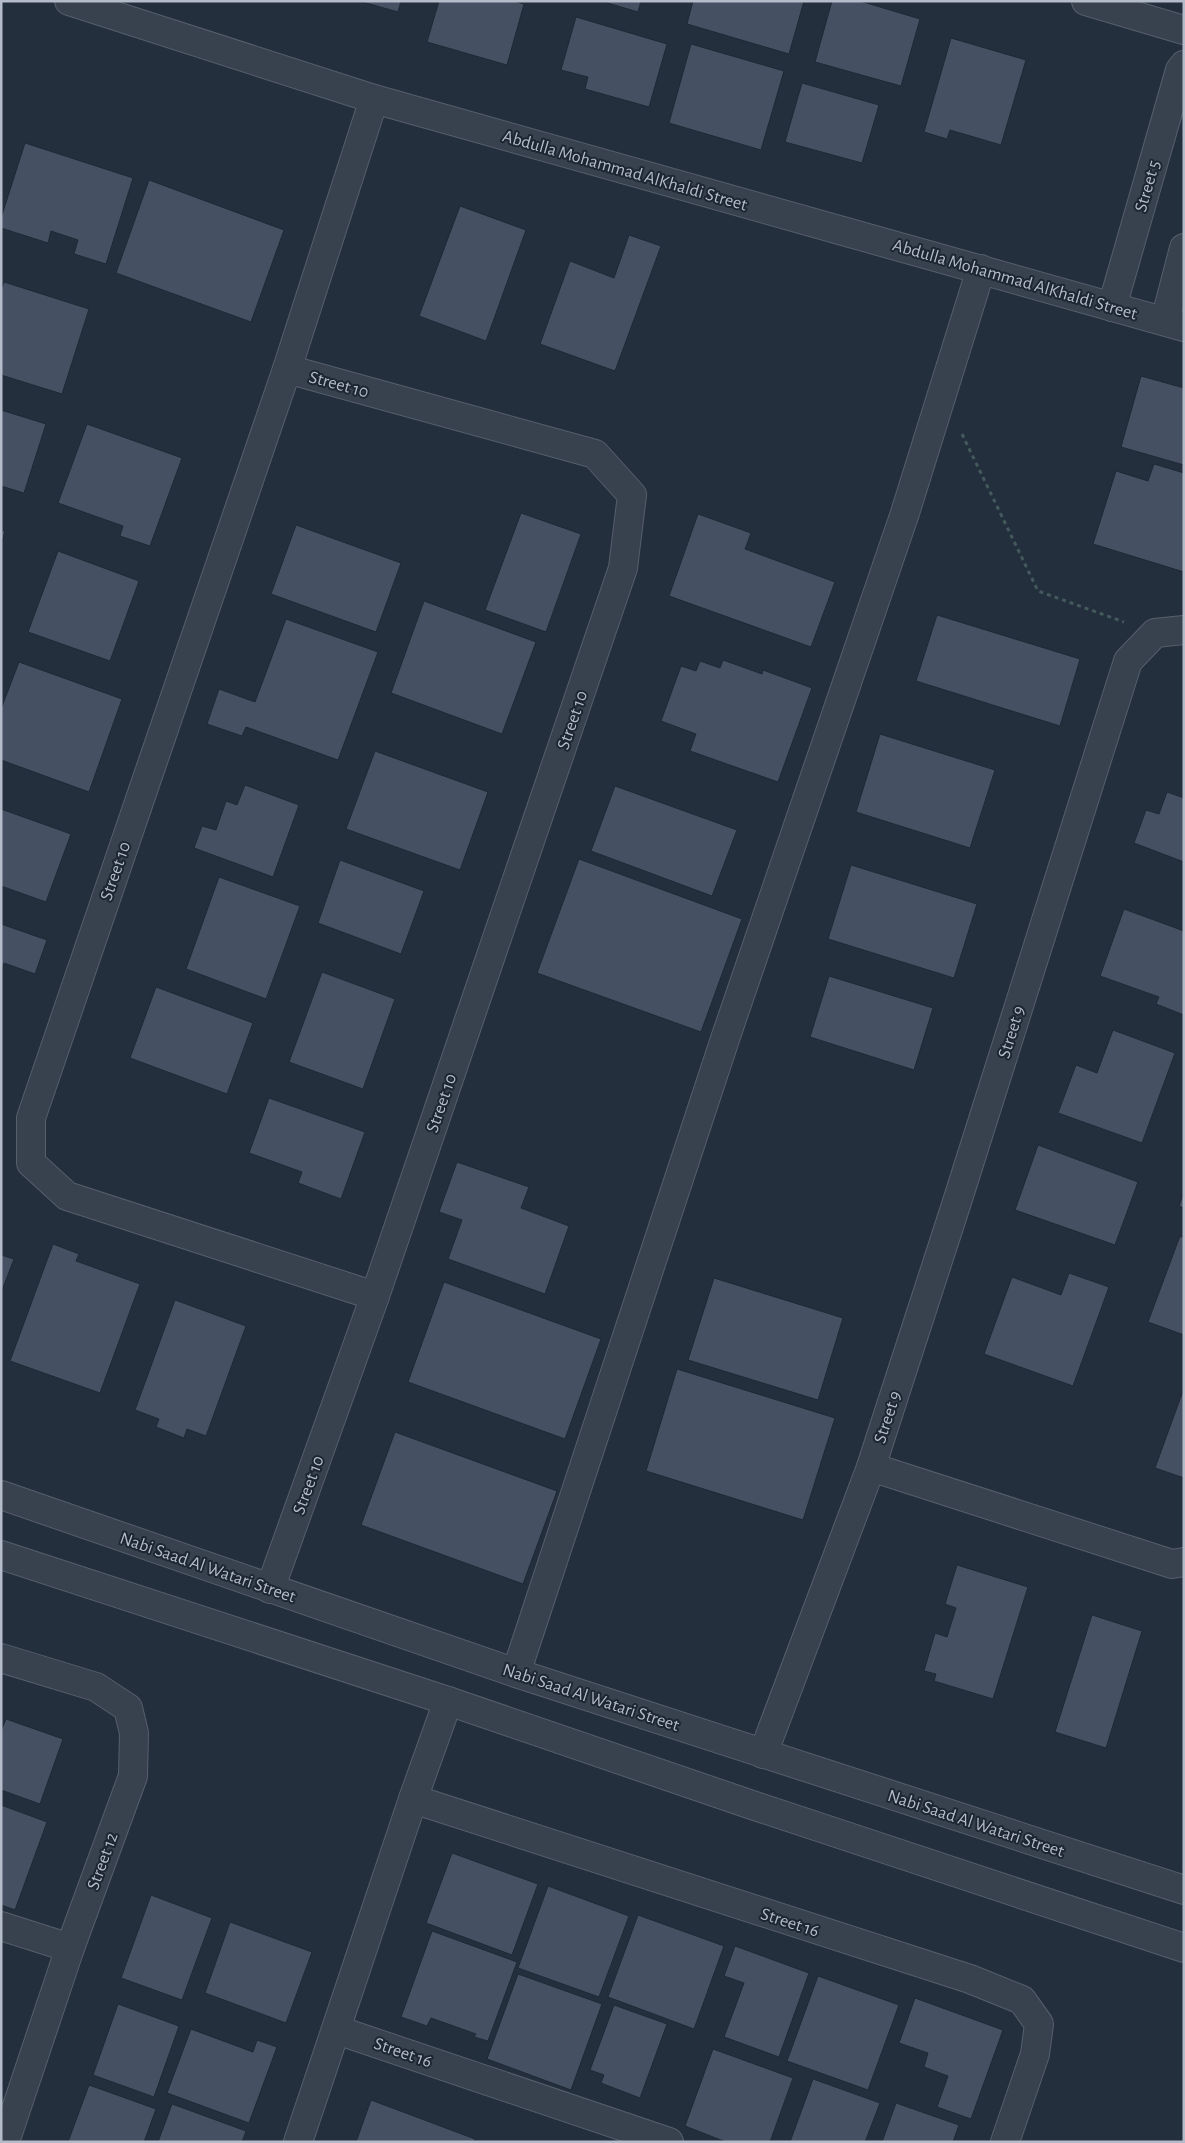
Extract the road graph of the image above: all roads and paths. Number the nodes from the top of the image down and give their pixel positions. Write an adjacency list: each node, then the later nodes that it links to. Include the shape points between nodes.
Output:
1 (69, 1): 5 (street, Abdulla Mohammad AlKhaldi Street)
2 (1086, 1): 3 (street)
3 (1184, 30)
4 (1184, 65): 8 (street, Street 5)
5 (374, 99): 7 (street, Abdulla Mohammad AlKhaldi Street); 10 (street, Street 10)
6 (1184, 248): 9 (street)
7 (981, 269): 8 (street, Abdulla Mohammad AlKhaldi Street); 11 (street)
8 (1112, 307): 9 (street, Abdulla Mohammad AlKhaldi Street)
9 (1174, 324)
10 (287, 369): 14 (street, Street 10, via 31,1118 31,1164 67,1196); 14 (street, Street 10, via 595,454 632,495 623,568)
11 (942, 392): 13 (path, via 1038,591); 21 (street)
12 (1184, 630): 13 (street)
13 (1156, 633): 15 (street, Street 9, via 1128,660)
14 (375, 1296): 19 (street, Street 10)
15 (871, 1467): 18 (street, Street 9, via 1172,1564); 23 (street, Street 9)
16 (1, 1495): 19 (street, Nabi Saad Al Watari Street)
17 (1, 1555): 22 (street)
18 (1184, 1562)
19 (270, 1589): 21 (street, Nabi Saad Al Watari Street)
20 (1, 1658): 27 (street, Street 12, via 96,1687 128,1708 134,1733 133,1776)
21 (516, 1673): 23 (street, Nabi Saad Al Watari Street)
22 (448, 1701): 24 (street); 28 (street)
23 (763, 1754): 25 (street, Nabi Saad Al Watari Street)
24 (413, 1800): 29 (street); 33 (street, Street 16, via 960,1976 1022,2000 1039,2024 1035,2054)
25 (1184, 1890)
26 (1, 1926): 27 (street)
27 (70, 1948): 30 (street, Street 12)
28 (1184, 1948)
29 (337, 2030): 31 (street); 32 (street, Street 16)
30 (5, 2142)
31 (298, 2142)
32 (669, 2142)
33 (1005, 2142)

